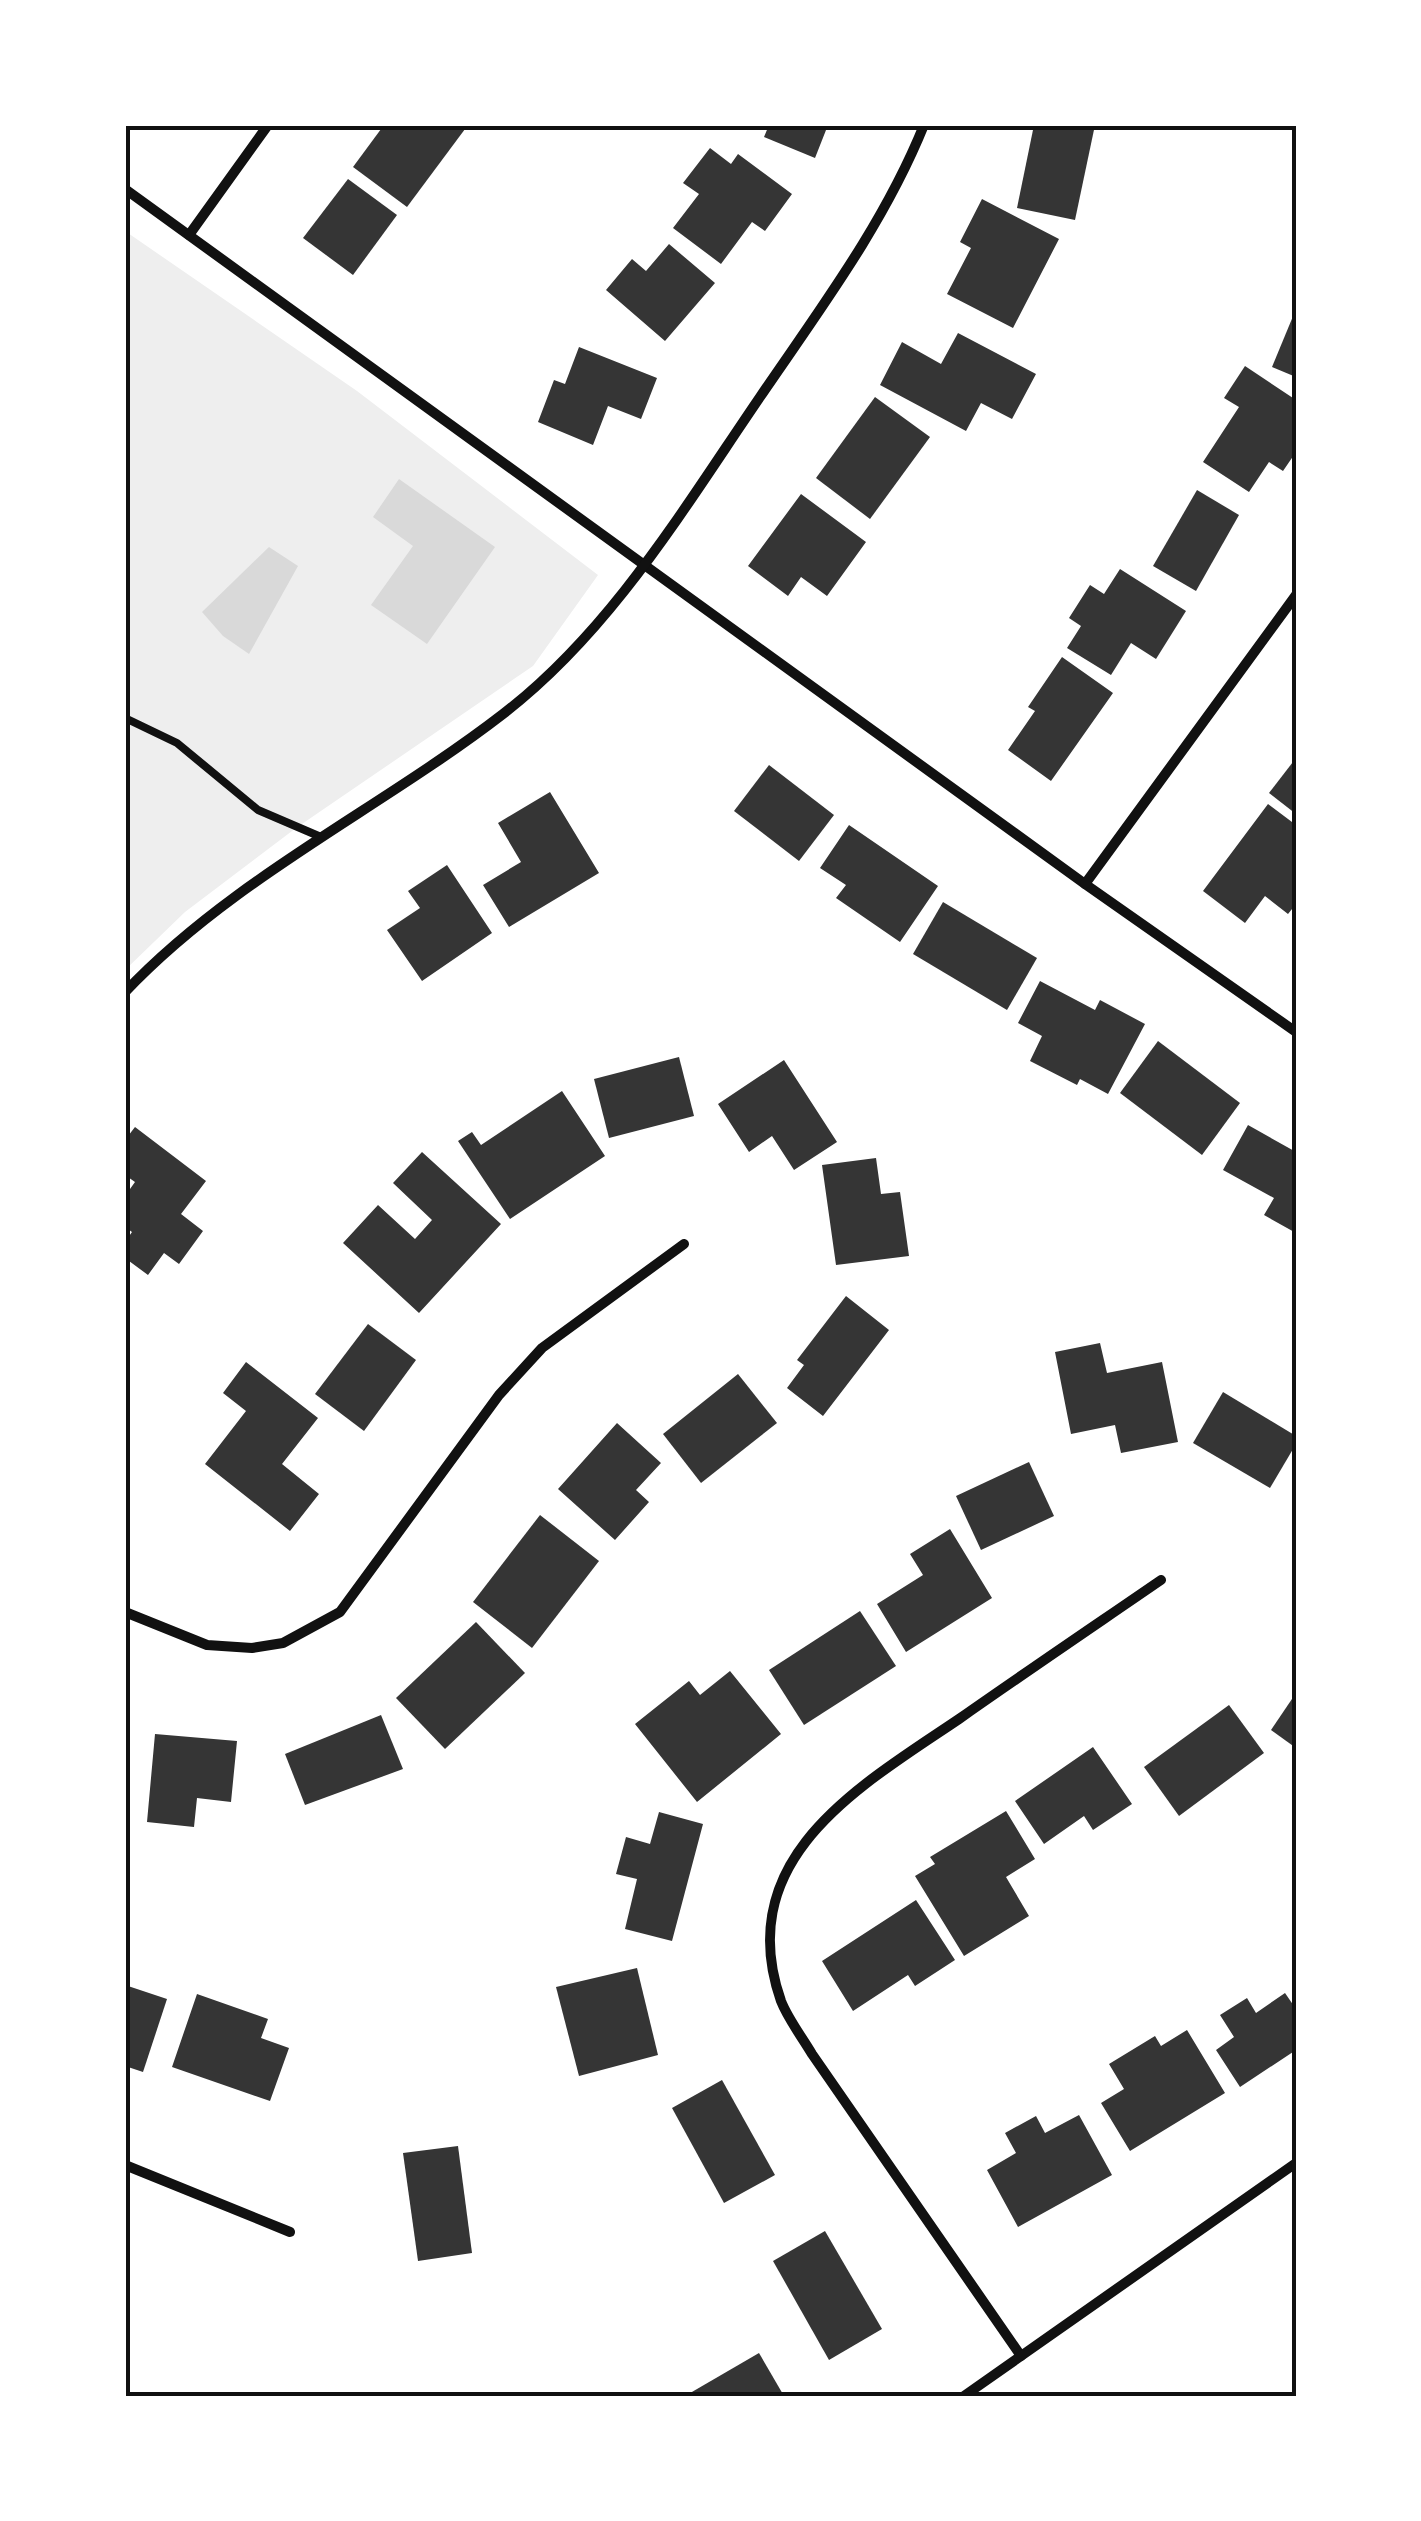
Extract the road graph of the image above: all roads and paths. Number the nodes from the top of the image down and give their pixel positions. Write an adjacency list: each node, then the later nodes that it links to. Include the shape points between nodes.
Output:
1 (268, 125): 4 (street)
2 (924, 125): 5 (street, via 868,238)
3 (125, 189): 4 (street)
4 (189, 235): 5 (street)
5 (646, 563): 8 (street, via 550,672 503,714); 9 (street)
6 (1296, 595): 9 (street)
7 (125, 718): 8 (lane, via 177,743 258,810)
8 (321, 837): 10 (street, via 154,962)
9 (1085, 884): 11 (street)
10 (125, 992)
11 (1296, 1032)
12 (684, 1244): 14 (street, via 542,1348 499,1395 340,1612 283,1643 252,1648 206,1645)
13 (1161, 1580): 18 (street, via 852,1792 800,1844 776,1894 771,1948 782,2002)
14 (125, 1612)
15 (1296, 2163): 18 (street)
16 (125, 2166): 17 (street)
17 (290, 2232)
18 (1021, 2356): 19 (street)
19 (964, 2396)

